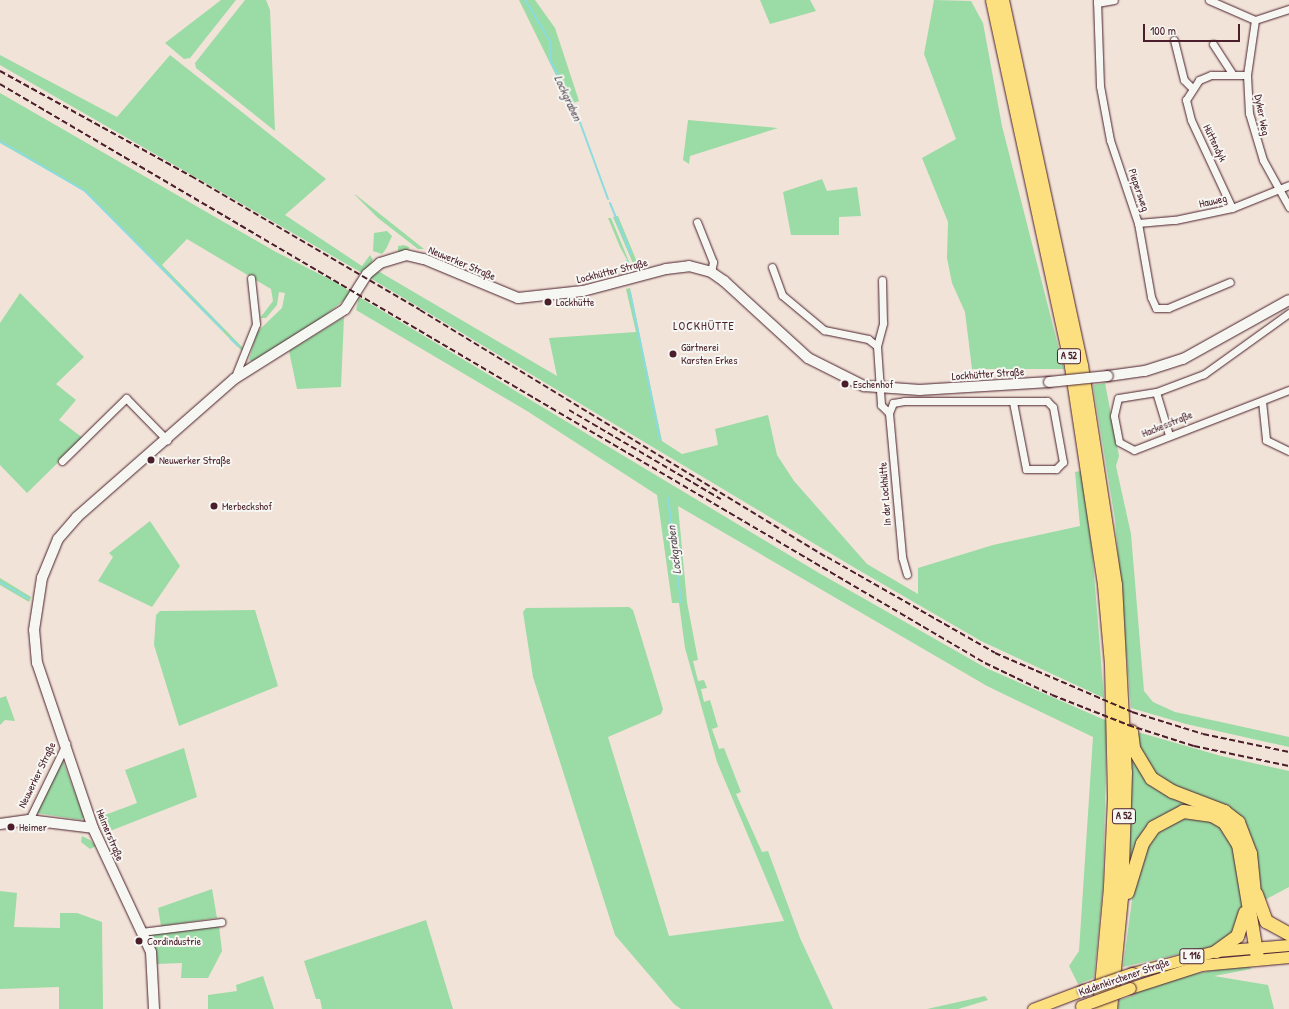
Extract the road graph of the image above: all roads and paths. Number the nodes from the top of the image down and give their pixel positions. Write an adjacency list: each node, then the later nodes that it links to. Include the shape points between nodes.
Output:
1 (992, 0): 58 (highway, A 52, via 1071,366 1104,585 1114,791 1110,887)
2 (1002, 0): 40 (highway, A 52, via 1092,424 1114,576)
3 (1114, 0): 5 (street)
4 (1209, 0): 7 (street)
5 (1097, 1): 18 (street, Piepersweg, via 1100,86 1110,140)
6 (1289, 9): 7 (street)
7 (1255, 20): 11 (street, Dyker Weg)
8 (1174, 40): 12 (street, via 1184,80)
9 (1213, 44): 10 (street)
10 (1232, 73): 11 (street); 12 (street, via 1211,74)
11 (1247, 75): 14 (street, Dyker Weg, via 1255,139)
12 (1191, 87): 16 (street, Hüttendyk, via 1186,100 1191,120)
13 (1289, 185): 14 (street, Hauweg)
14 (1278, 191): 15 (street, Dyker Weg); 16 (street, Hauweg)
15 (1289, 207)
16 (1232, 208): 18 (street, Hauweg, via 1175,220)
17 (697, 222): 20 (street, via 713,262)
18 (1138, 223): 23 (street, Piepersweg, via 1151,297 1156,308 1168,308)
19 (772, 267): 27 (street, via 782,295 824,330 868,339)
20 (711, 272): 24 (street, Lockhütter Straße, via 674,267 583,291); 29 (street, Lockhütter Straße, via 808,358 848,379)
21 (252, 278): 28 (street, Neuwerker Straße, via 256,324)
22 (882, 280): 27 (street, via 883,323)
23 (1230, 282)
24 (514, 297): 28 (street, Neuwerker Straße, via 424,259 406,255 388,258 367,274 341,312)
25 (1289, 300): 29 (street, Lockhütter Straße, bridge, via 1183,359 1145,370 1049,382 920,390)
26 (1289, 313): 31 (street, via 1204,374)
27 (877, 346): 29 (street, In der Lockhütte)
28 (234, 379): 36 (street, Neuwerker Straße)
29 (882, 389): 34 (street, In der Lockhütte, via 881,405)
30 (1289, 390): 32 (street, Hackesstraße)
31 (1156, 392): 35 (street); 35 (street, Hackesstraße, via 1124,395 1115,404 1119,442 1124,447 1134,450)
32 (1262, 401): 35 (street, Hackesstraße); 37 (street, via 1266,440)
33 (1013, 402): 33 (street, via 1042,400 1053,407 1063,462 1056,469 1026,469); 34 (street, via 904,401 894,404)
34 (888, 413): 39 (street, In der Lockhütte, via 902,557)
35 (1169, 435)
36 (167, 440): 38 (street, via 126,398); 41 (street, Neuwerker Straße, via 77,517 58,539 48,558 34,630 37,663)
37 (1289, 451)
38 (62, 461)
39 (907, 574)
40 (1122, 666): 45 (highway, via 1133,748 1140,764 1164,787 1211,804 1238,822 1250,853); 54 (highway, A 52, via 1124,796)
41 (66, 744): 42 (street, Neuwerker Straße); 44 (street, Heimerstraße)
42 (29, 820): 43 (street, Neuwerker Straße); 44 (street, Neuwerker Straße)
43 (0, 824)
44 (93, 828): 48 (street, Heimerstraße)
45 (1254, 886): 49 (highway, via 1266,921); 51 (highway)
46 (1247, 904): 51 (highway); 52 (highway, via 1237,936); 54 (highway, via 1242,858 1232,832 1224,822 1205,812 1174,813 1148,834 1133,865)
47 (221, 922): 48 (street)
48 (141, 932): 56 (street, Heimerstraße, via 150,952)
49 (1289, 934)
50 (1289, 945): 51 (main road, Kaldenkirchener Straße / L 116)
51 (1256, 949): 52 (main road, Kaldenkirchener Straße / L 116); 53 (main road, Kaldenkirchener Straße / L 116); 55 (main road, Kaldenkirchener Straße / L 116, bridge)
52 (1216, 951): 57 (main road, Kaldenkirchener Straße / L 116, bridge, via 1132,973)
53 (1289, 957)
54 (1115, 965): 59 (highway, A 52)
55 (1077, 1007)
56 (154, 1009)
57 (1033, 1009)
58 (1099, 1009)
59 (1110, 1009)

